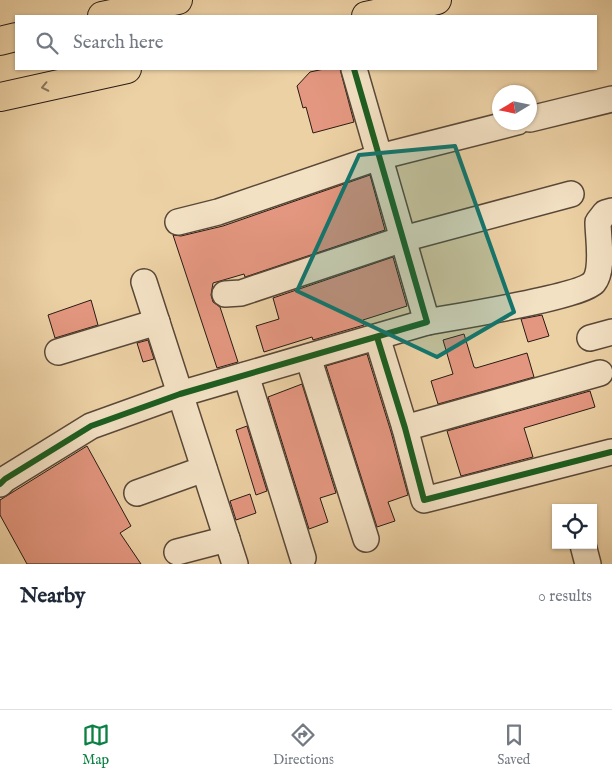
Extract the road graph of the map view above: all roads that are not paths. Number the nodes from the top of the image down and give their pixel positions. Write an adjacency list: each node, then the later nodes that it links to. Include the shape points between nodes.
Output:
1 (178, 0): 3 (main road)
2 (437, 0): 5 (main road)
3 (131, 5): 4 (main road)
4 (105, 15)
5 (370, 15)
6 (122, 70): 8 (main road, one-way to 8)
7 (354, 70): 12 (street)
8 (0, 97)
9 (612, 99): 10 (street)
10 (537, 118)
11 (492, 128): 12 (street)
12 (379, 156): 15 (street, via 218,212); 16 (street)
13 (571, 194): 16 (street)
14 (612, 211): 20 (street, via 605,213 598,222 599,269 595,281 588,288 563,296)
15 (178, 222)
16 (403, 239): 18 (street, via 242,293); 20 (street)
17 (144, 282): 19 (street)
18 (225, 294)
19 (157, 322): 22 (street); 26 (street)
20 (427, 322): 21 (street)
21 (377, 337): 23 (street); 27 (street)
22 (58, 352)
23 (308, 357): 25 (street); 33 (street)
24 (600, 373): 27 (street)
25 (246, 375): 26 (street); 36 (street)
26 (180, 394): 29 (street); 30 (street, via 91,426)
27 (405, 428): 28 (street, via 424,500)
28 (611, 452)
29 (204, 468): 31 (street); 32 (street)
30 (0, 484)
31 (137, 493)
32 (227, 539): 35 (street); 37 (street)
33 (366, 539)
34 (584, 549): 38 (street)
35 (177, 552)
36 (303, 558)
37 (235, 564)
38 (588, 564)

